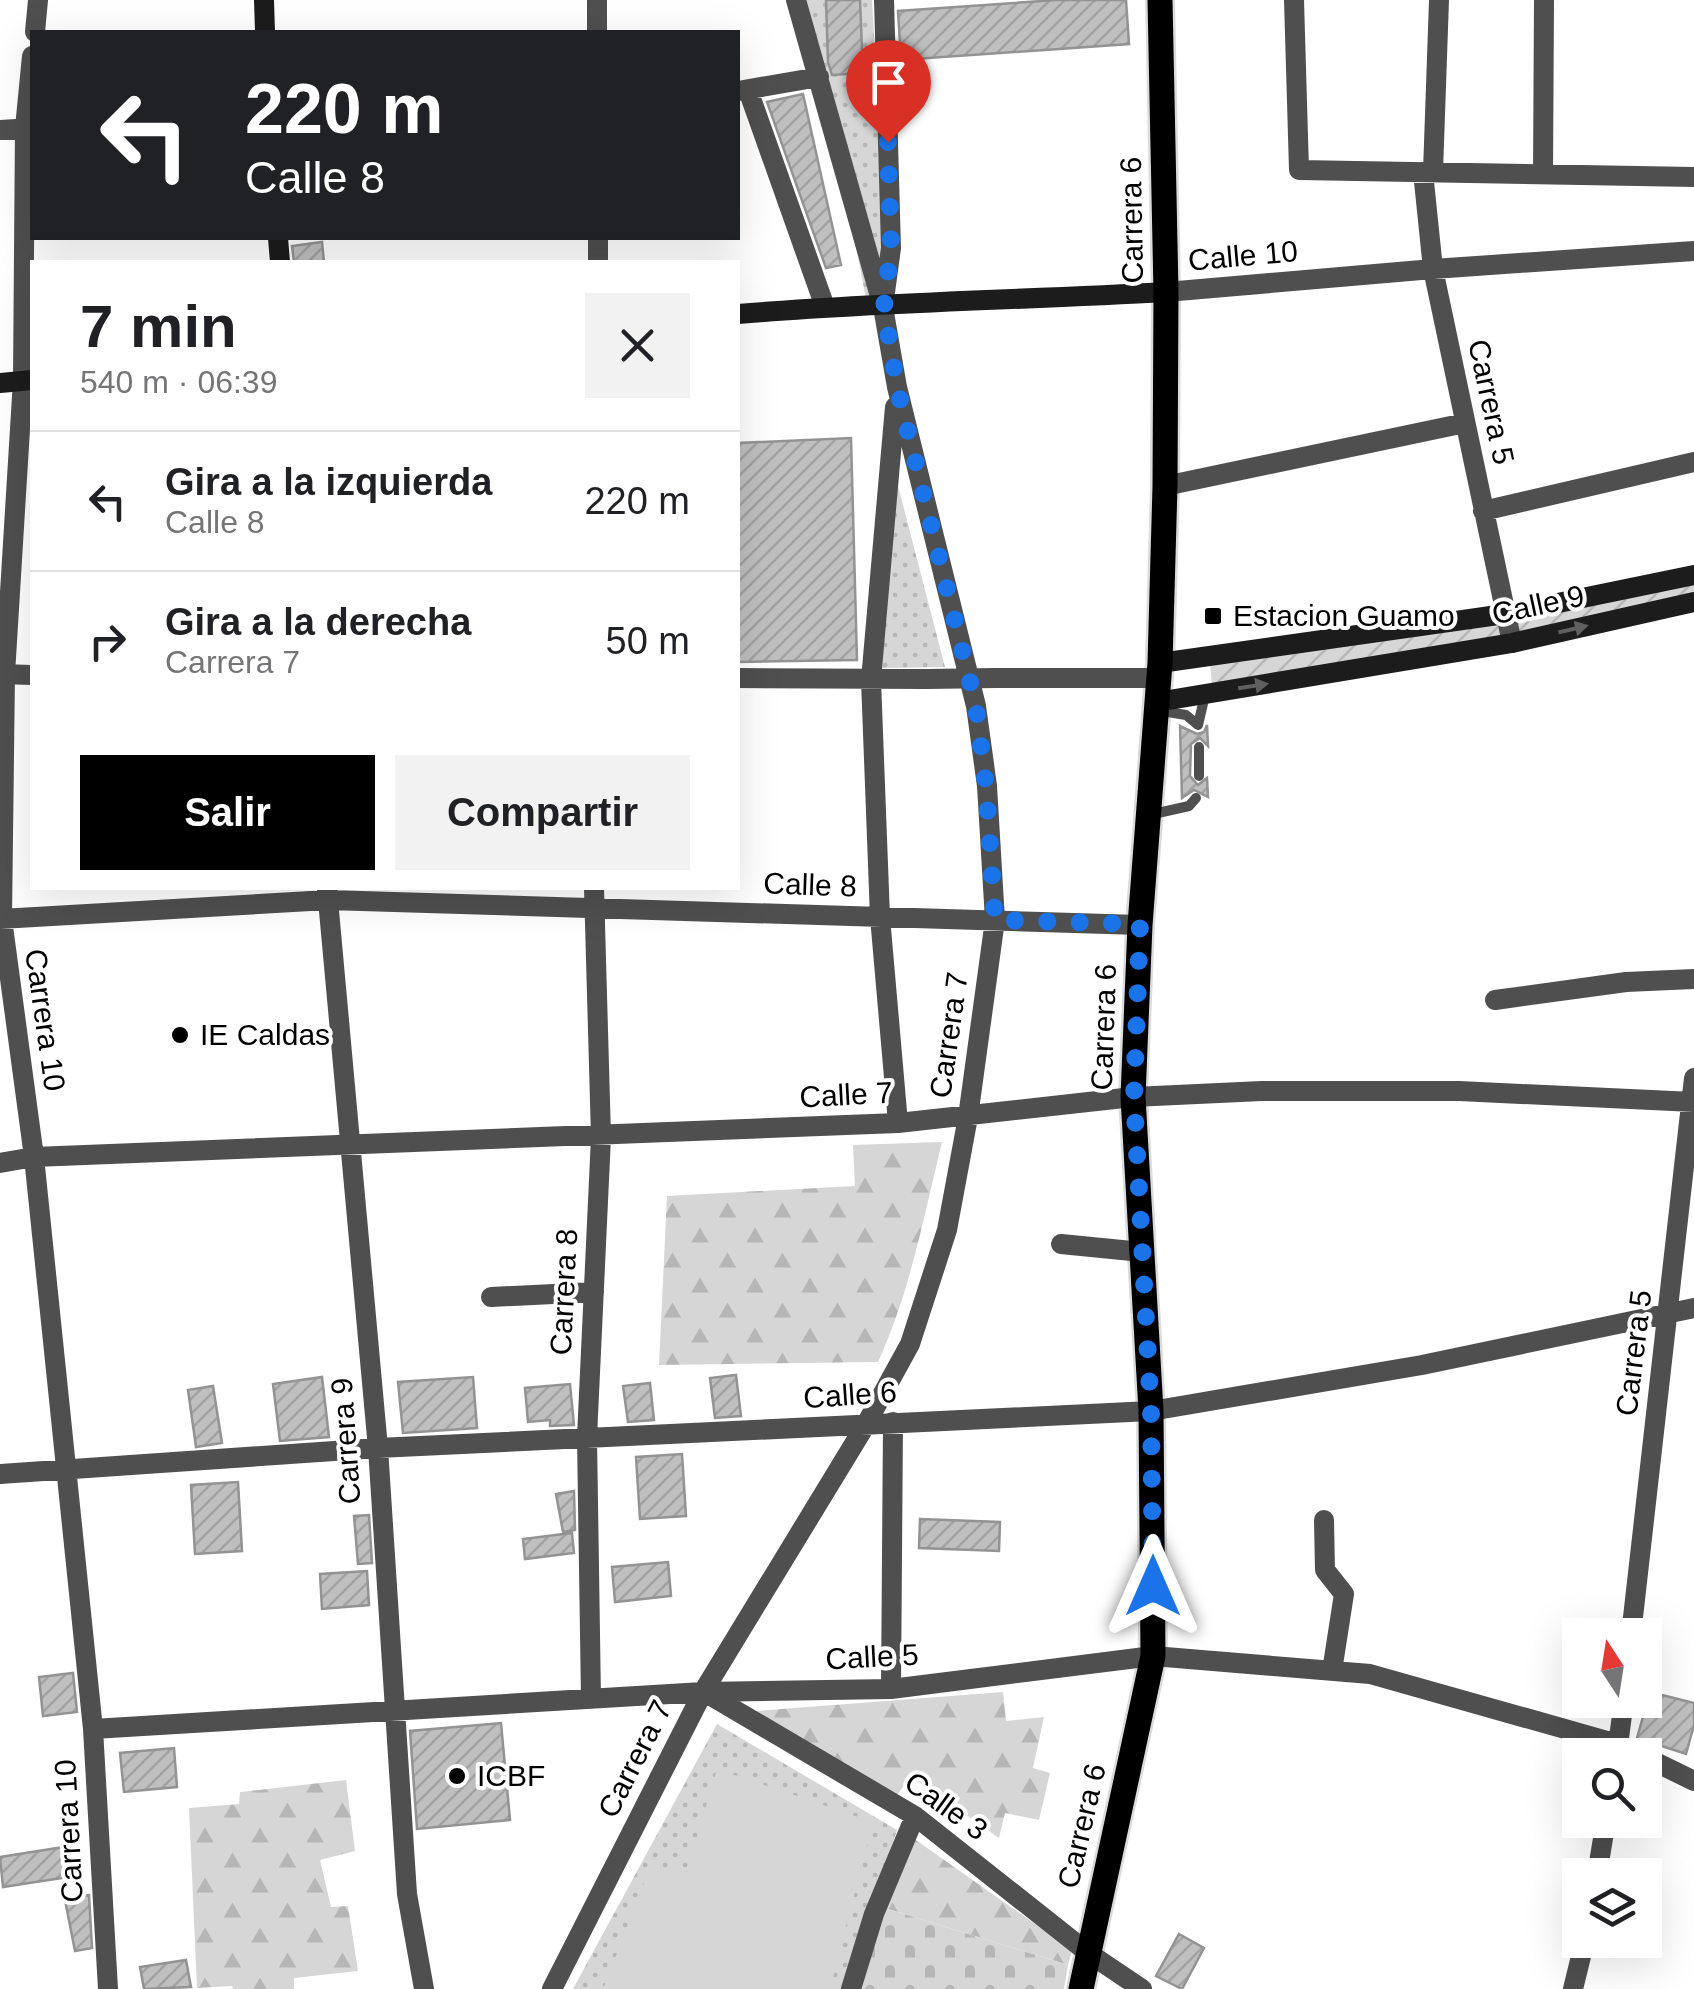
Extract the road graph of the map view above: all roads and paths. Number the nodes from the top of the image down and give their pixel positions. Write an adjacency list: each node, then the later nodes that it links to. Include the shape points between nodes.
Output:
1 (38, 0): 10 (street)
2 (264, 0): 11 (street)
3 (597, 0): 12 (street)
4 (796, 0): 13 (street)
5 (884, 0): 24 (street, Carrera 7, via 891,248)
6 (1160, 0): 22 (main road, Carrera 6)
7 (1294, 0): 17 (street, via 1299,170)
8 (1439, 0): 17 (street, Carrera 5)
9 (1544, 0): 18 (street)
10 (35, 30)
11 (265, 30)
12 (598, 30)
13 (820, 77): 14 (street); 24 (street)
14 (743, 91): 23 (street)
15 (29, 128): 16 (street); 26 (street, Carrera 10)
16 (0, 130)
17 (1428, 172): 18 (street); 21 (street, Carrera 5)
18 (1543, 174): 19 (street)
19 (1694, 177)
20 (1694, 251): 21 (street, Calle 10)
21 (1432, 269): 22 (street, Calle 10); 29 (street, Carrera 5)
22 (1166, 292): 24 (street, Calle 10); 31 (main road, Carrera 6)
23 (825, 307): 24 (street, Calle 10); 25 (street, Calle 10)
24 (884, 307): 28 (street, Carrera 7)
25 (740, 314)
26 (28, 380): 27 (street); 37 (street, Carrera 10)
27 (0, 383)
28 (897, 387): 40 (street); 51 (street, Carrera 7, via 976,706)
29 (1465, 423): 31 (street); 32 (street, Carrera 5)
30 (1694, 462): 32 (street)
31 (1165, 486): 41 (main road, Carrera 6)
32 (1482, 511): 35 (street, Carrera 5)
33 (1694, 575): 35 (street, Calle 9)
34 (1694, 602): 36 (street, Calle 9, one-way to 34)
35 (1505, 614): 36 (street, Carrera 5); 41 (street, Calle 9)
36 (1512, 643): 42 (street, Calle 9, one-way to 36)
37 (3, 674): 38 (street); 50 (street, Carrera 10)
38 (30, 675)
39 (740, 678): 40 (street, Calle 9)
40 (871, 680): 41 (street, Calle 9, bridge, via 996,678); 49 (street)
41 (1158, 688): 42 (street, Calle 9); 42 (lane, via 1198,725); 46 (main road, Carrera 6)
42 (1205, 694)
43 (1198, 747): 44 (lane)
44 (1198, 776)
45 (1196, 798): 46 (lane, via 1190,806)
46 (1148, 815): 52 (main road, Carrera 6)
47 (328, 894): 48 (street, Calle 8); 50 (street, Calle 8); 61 (street, Carrera 9)
48 (594, 898): 49 (street, Calle 8); 60 (street, Carrera 8)
49 (880, 917): 51 (street, Calle 8); 59 (street)
50 (1, 919): 62 (street, Carrera 10)
51 (995, 920): 52 (street, Calle 8); 58 (street, Carrera 7)
52 (1140, 924): 56 (main road, Carrera 6)
53 (1694, 979): 54 (street)
54 (1495, 1000)
55 (1694, 1078): 57 (street, Carrera 5)
56 (1134, 1097): 57 (street, Calle 7, via 1459,1091); 58 (street, Calle 7); 65 (main road, Carrera 6)
57 (1693, 1102): 69 (street, Carrera 5)
58 (968, 1116): 59 (street, Calle 7); 72 (street, Carrera 7, via 946,1230 910,1344)
59 (898, 1123): 60 (street, Calle 7)
60 (601, 1136): 61 (street, Calle 7); 66 (street, Carrera 8)
61 (352, 1145): 62 (street, Calle 7); 74 (street, Carrera 9)
62 (34, 1157): 63 (street, Calle 7); 75 (street, Carrera 10)
63 (0, 1163)
64 (1061, 1244): 65 (street)
65 (1142, 1252): 70 (main road, Carrera 6)
66 (594, 1292): 67 (street); 73 (street, Carrera 8)
67 (491, 1297)
68 (1694, 1308): 69 (street, Calle 6)
69 (1668, 1314): 70 (street, Calle 6); 78 (street, Carrera 5)
70 (1151, 1411): 71 (street, Calle 6); 79 (main road, Carrera 6)
71 (893, 1422): 72 (street, Calle 6); 81 (street)
72 (865, 1426): 73 (street, Calle 6); 82 (street, Carrera 7)
73 (587, 1437): 74 (street, Calle 6); 83 (street, Carrera 8)
74 (378, 1448): 75 (street, Calle 6); 84 (street, Carrera 9)
75 (64, 1468): 76 (street, Calle 6); 85 (street, Carrera 10)
76 (0, 1474)
77 (1324, 1520): 80 (street, via 1324,1570 1344,1594)
78 (1633, 1618)
79 (1153, 1656): 80 (street, Calle 5); 81 (street, Calle 5); 90 (main road, Carrera 6)
80 (1332, 1671): 86 (street, Calle 5, via 1370,1674)
81 (891, 1689): 82 (street, Calle 5)
82 (703, 1692): 83 (street, Calle 5); 89 (street, Calle 3); 94 (street, Carrera 7)
83 (591, 1699): 84 (street, Calle 5)
84 (394, 1711): 85 (street, Calle 5); 93 (street, Carrera 9, via 407,1894)
85 (93, 1729): 92 (street, Carrera 10)
86 (1582, 1738)
87 (1662, 1765): 88 (street, Calle 5)
88 (1694, 1781)
89 (915, 1816): 90 (street, Calle 3); 95 (street)
90 (1087, 1952): 96 (main road, Carrera 6); 97 (street, Calle 3)
91 (1581, 1958): 98 (street)
92 (108, 1989)
93 (424, 1989)
94 (552, 1989)
95 (851, 1989)
96 (1081, 1989)
97 (1142, 1989)
98 (1574, 1989)

